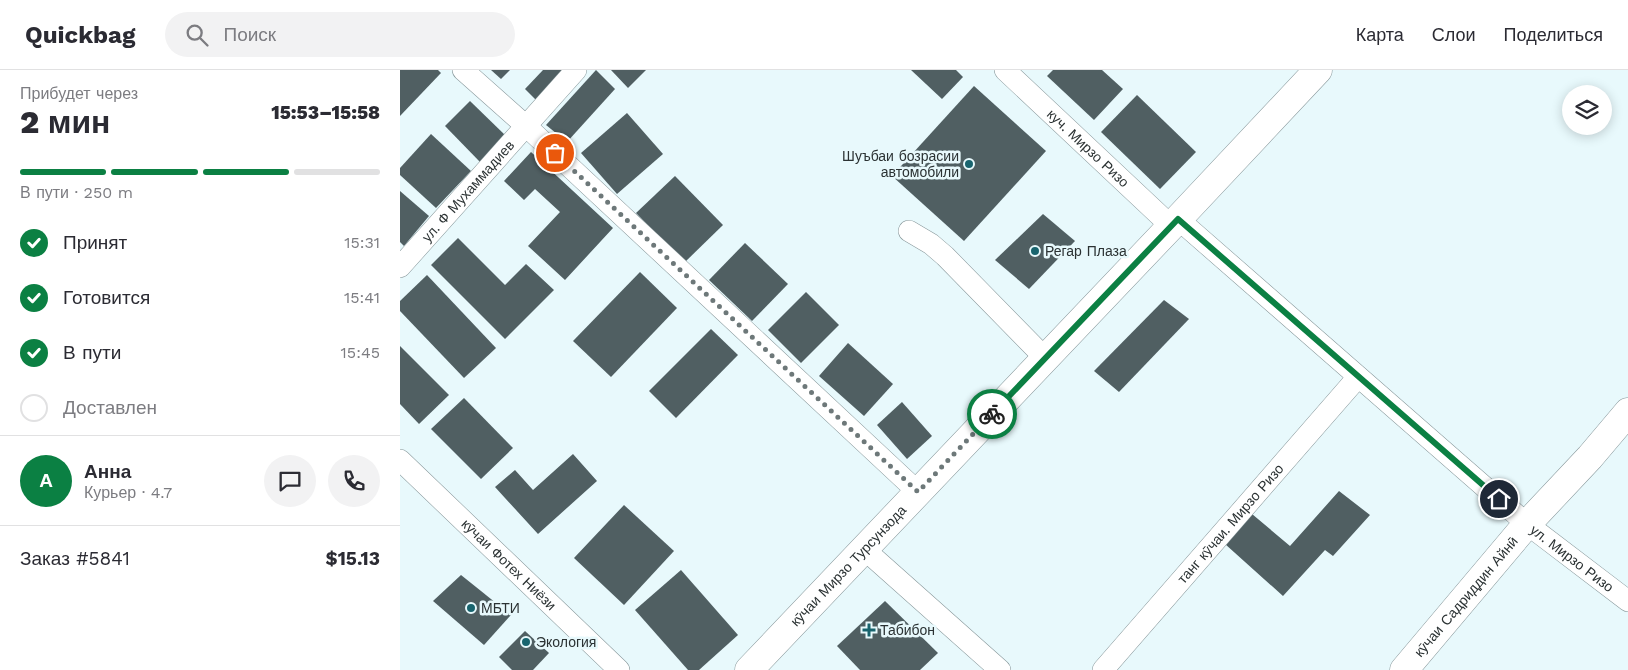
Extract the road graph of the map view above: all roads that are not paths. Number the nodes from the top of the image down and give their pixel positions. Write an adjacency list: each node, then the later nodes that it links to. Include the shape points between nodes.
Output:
1 (463, 70): 5 (street)
2 (576, 70): 5 (street, ул. Ф Мухаммадиев)
3 (1005, 70): 6 (street, куч. Мирзо Ризо)
4 (1318, 70): 6 (main road, кӯчаи Мирзо Турсунзода)
5 (526, 126): 8 (street, ул. Ф Мухаммадиев); 13 (street)
6 (1175, 223): 9 (main road, кӯчаи Мирзо Турсунзода); 10 (street, ул. Мирзо Ризо)
7 (909, 231): 9 (street, via 945,256)
8 (400, 267)
9 (1045, 358): 13 (main road, кӯчаи Мирзо Турсунзода)
10 (1358, 377): 14 (street, ул. Мирзо Ризо); 20 (street, танг кӯчаи. Мирзо Ризо)
11 (1628, 412): 14 (main road, кӯчаи Садриддин Айнӣ)
12 (400, 460): 17 (street, кӯчаи Фотех Ниёзи)
13 (918, 492): 15 (main road, кӯчаи Мирзо Турсунзода)
14 (1527, 524): 16 (street, ул. Мирзо Ризо); 21 (main road, кӯчаи Садриддин Айнӣ)
15 (864, 549): 18 (main road, кӯчаи Мирзо Турсунзода); 19 (street)
16 (1628, 602)
17 (619, 670)
18 (749, 670)
19 (1000, 670)
20 (1103, 670)
21 (1404, 670)

